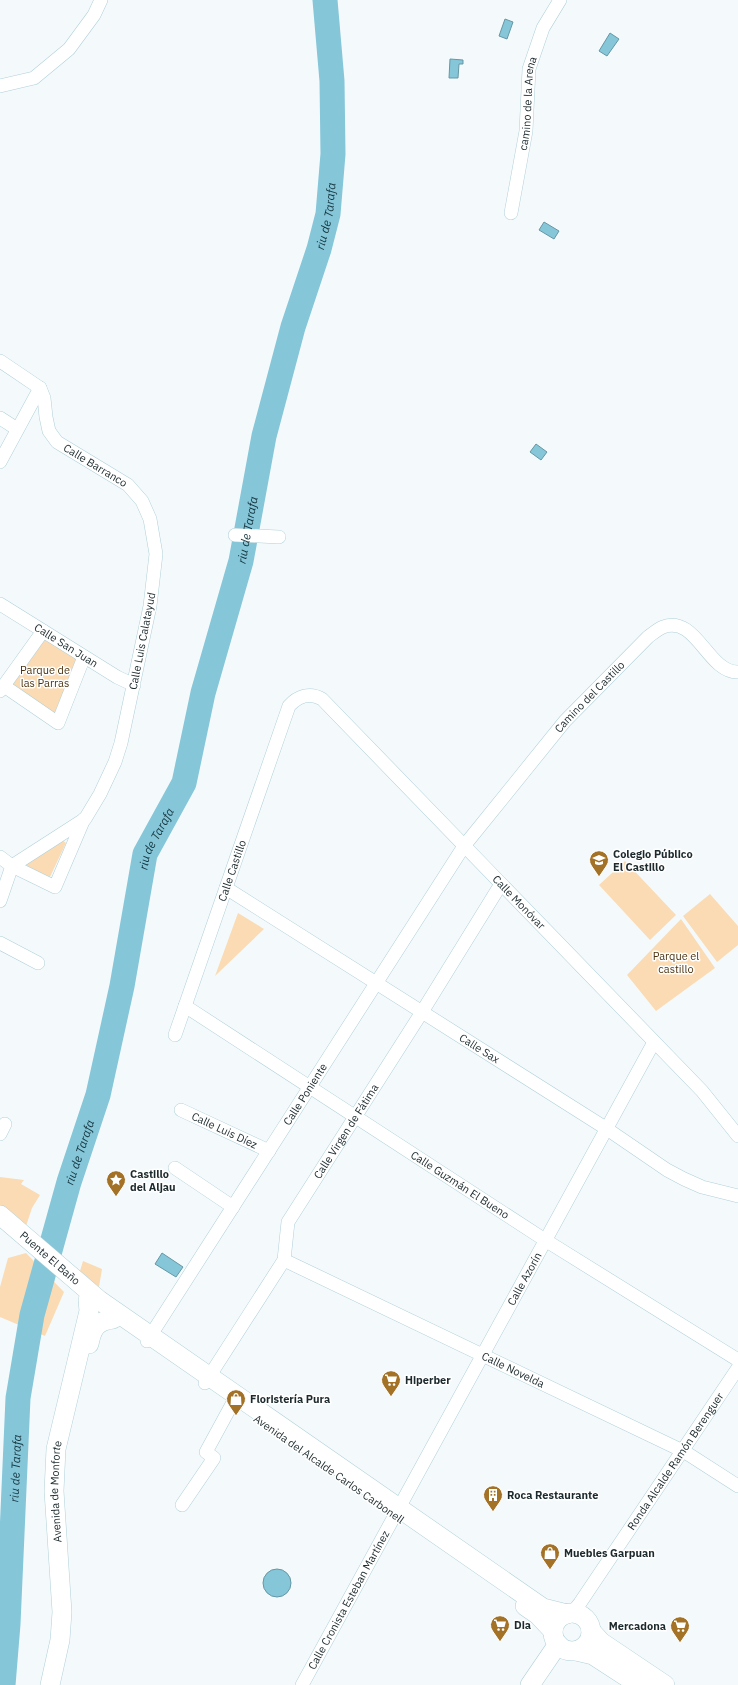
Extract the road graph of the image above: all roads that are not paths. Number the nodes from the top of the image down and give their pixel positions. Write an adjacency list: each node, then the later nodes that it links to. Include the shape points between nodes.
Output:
1 (101, 0): 3 (street, via 94,15 69,48 34,78)
2 (560, 0): 4 (street, camino de la Arena, via 543,28 529,69 526,131)
3 (0, 86)
4 (511, 213)
5 (0, 361): 6 (street)
6 (40, 388): 8 (street); 10 (street, Calle Barranco, via 49,431 57,442 128,485 142,501)
7 (0, 418): 8 (street)
8 (17, 430): 9 (street)
9 (0, 462)
10 (150, 519): 17 (street, Calle Luis Calatayud, via 156,554 150,606)
11 (236, 535): 12 (street)
12 (279, 537)
13 (0, 604): 14 (street, Calle San Juan)
14 (43, 631): 15 (street, Calle San Juan); 18 (street)
15 (84, 657): 17 (street, Calle San Juan); 18 (street, via 58,724)
16 (738, 672): 21 (street, Camino del Castillo, via 721,667 693,636 679,626 664,627 648,637 566,721)
17 (134, 685): 20 (street, Calle Luis Calatayud, via 115,762)
18 (2, 689)
19 (288, 706): 21 (street, Calle Monóvar, via 306,695 315,695 322,699); 25 (street, Calle Castillo)
20 (85, 819): 23 (street); 23 (street, Calle Luis Calatayud, via 55,887)
21 (464, 846): 24 (street, Calle Monóvar); 29 (street, Calle Poniente)
22 (0, 857): 23 (street)
23 (12, 866): 26 (street)
24 (501, 884): 31 (street, Calle Virgen de Fátima); 33 (street, Calle Monóvar)
25 (226, 888): 29 (street, Calle Sax); 30 (street, Calle Castillo)
26 (0, 901)
27 (0, 943): 28 (street)
28 (38, 963)
29 (376, 983): 31 (street, Calle Sax); 34 (street, Calle Poniente)
30 (185, 1006): 32 (street, Calle Castillo); 34 (street, Calle Guzmán El Bueno)
31 (422, 1012): 36 (street, Calle Virgen de Fátima); 37 (street, Calle Sax)
32 (175, 1035)
33 (654, 1042): 37 (street, Calle Azorín); 38 (street, Calle Monóvar, via 702,1091)
34 (310, 1087): 36 (street, Calle Guzmán El Bueno); 39 (street, Calle Poniente)
35 (181, 1110): 39 (street, Calle Luis Díez)
36 (355, 1116): 44 (street, Calle Guzmán El Bueno); 45 (street, Calle Virgen de Fátima, via 288,1222)
37 (607, 1129): 41 (street, Calle Sax, via 678,1176); 44 (street, Calle Azorín)
38 (738, 1136)
39 (269, 1150): 42 (street, Calle Poniente)
40 (175, 1168): 42 (street)
41 (738, 1196)
42 (233, 1207): 48 (street, Calle Poniente)
43 (0, 1219): 46 (street, Puente El Baño)
44 (545, 1240): 49 (street, Calle Azorín); 50 (street, Calle Guzmán El Bueno)
45 (284, 1260): 49 (street, Calle Novelda); 52 (street, Calle Virgen de Fátima)
46 (90, 1299): 47 (street, Avenida del Alcalde Carlos Carbonell); 48 (street, Avenida del Alcalde Carlos Carbonell); 62 (street, Avenida de Monforte, via 56,1449 54,1491 62,1612 60,1640)
47 (113, 1319): 48 (street, Avenida del Alcalde Carlos Carbonell); 63 (street, Avenida de Monforte, via 103,1320 96,1326 90,1338 63,1452 61,1493 69,1614 67,1642)
48 (148, 1339): 52 (street, Avenida del Alcalde Carlos Carbonell)
49 (482, 1355): 55 (street, Calle Novelda); 58 (street, Calle Azorín)
50 (738, 1360)
51 (738, 1368): 55 (street, Ronda Alcalde Ramón Berenguer)
52 (207, 1380): 54 (street, Avenida del Alcalde Carlos Carbonell)
53 (738, 1380): 55 (street, Ronda Alcalde Ramón Berenguer)
54 (235, 1399): 57 (street, via 206,1452 214,1458); 58 (street, Avenida del Alcalde Carlos Carbonell)
55 (685, 1452): 56 (street, Calle Novelda); 59 (street, Ronda Alcalde Ramón Berenguer)
56 (738, 1486)
57 (182, 1505)
58 (396, 1511): 59 (street, Avenida del Alcalde Carlos Carbonell, via 543,1608); 60 (street, Avenida del Alcalde Carlos Carbonell, via 538,1615); 64 (street, Calle Cronista Esteban Martínez)
59 (578, 1619): 60 (street, via 557,1621); 61 (street, via 587,1643); 67 (street, Avenida del Alcalde Carlos Carbonell, via 601,1642)
60 (555, 1638): 61 (street, via 567,1650); 65 (street)
61 (576, 1650): 66 (street, via 593,1654)
62 (50, 1685)
63 (57, 1685)
64 (302, 1685)
65 (530, 1685)
66 (639, 1685)
67 (665, 1685)

